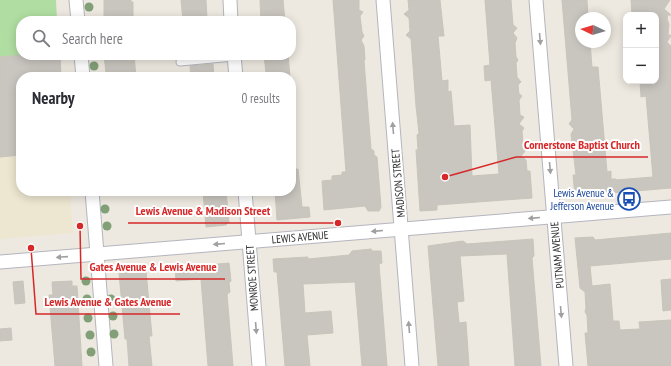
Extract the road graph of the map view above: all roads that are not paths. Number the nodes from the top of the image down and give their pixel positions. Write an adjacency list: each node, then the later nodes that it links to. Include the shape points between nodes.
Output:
1 (76, 0): 5 (street)
2 (230, 0): 6 (street)
3 (383, 0): 17 (street, MADISON STREET, one-way to 3)
4 (536, 0): 16 (street, PUTNAM AVENUE, one-way to 16)
5 (78, 16)
6 (231, 16)
7 (81, 60): 11 (street)
8 (198, 60): 10 (lane)
9 (234, 60): 12 (street)
10 (180, 62)
11 (83, 72)
12 (236, 72)
13 (92, 196): 19 (street)
14 (245, 196): 18 (street, MONROE STREET)
15 (671, 207): 16 (street, LEWIS AVENUE)
16 (554, 217): 17 (street, LEWIS AVENUE, one-way to 17); 24 (street, PUTNAM AVENUE, one-way to 24)
17 (401, 229): 18 (street, LEWIS AVENUE, one-way to 18); 23 (street, MADISON STREET, one-way to 17)
18 (250, 242): 19 (street, LEWIS AVENUE, one-way to 19); 22 (street, MONROE STREET, one-way to 22)
19 (97, 254): 20 (street, LEWIS AVENUE, one-way to 20); 21 (street)
20 (0, 262)
21 (106, 366)
22 (259, 366)
23 (412, 366)
24 (566, 366)

